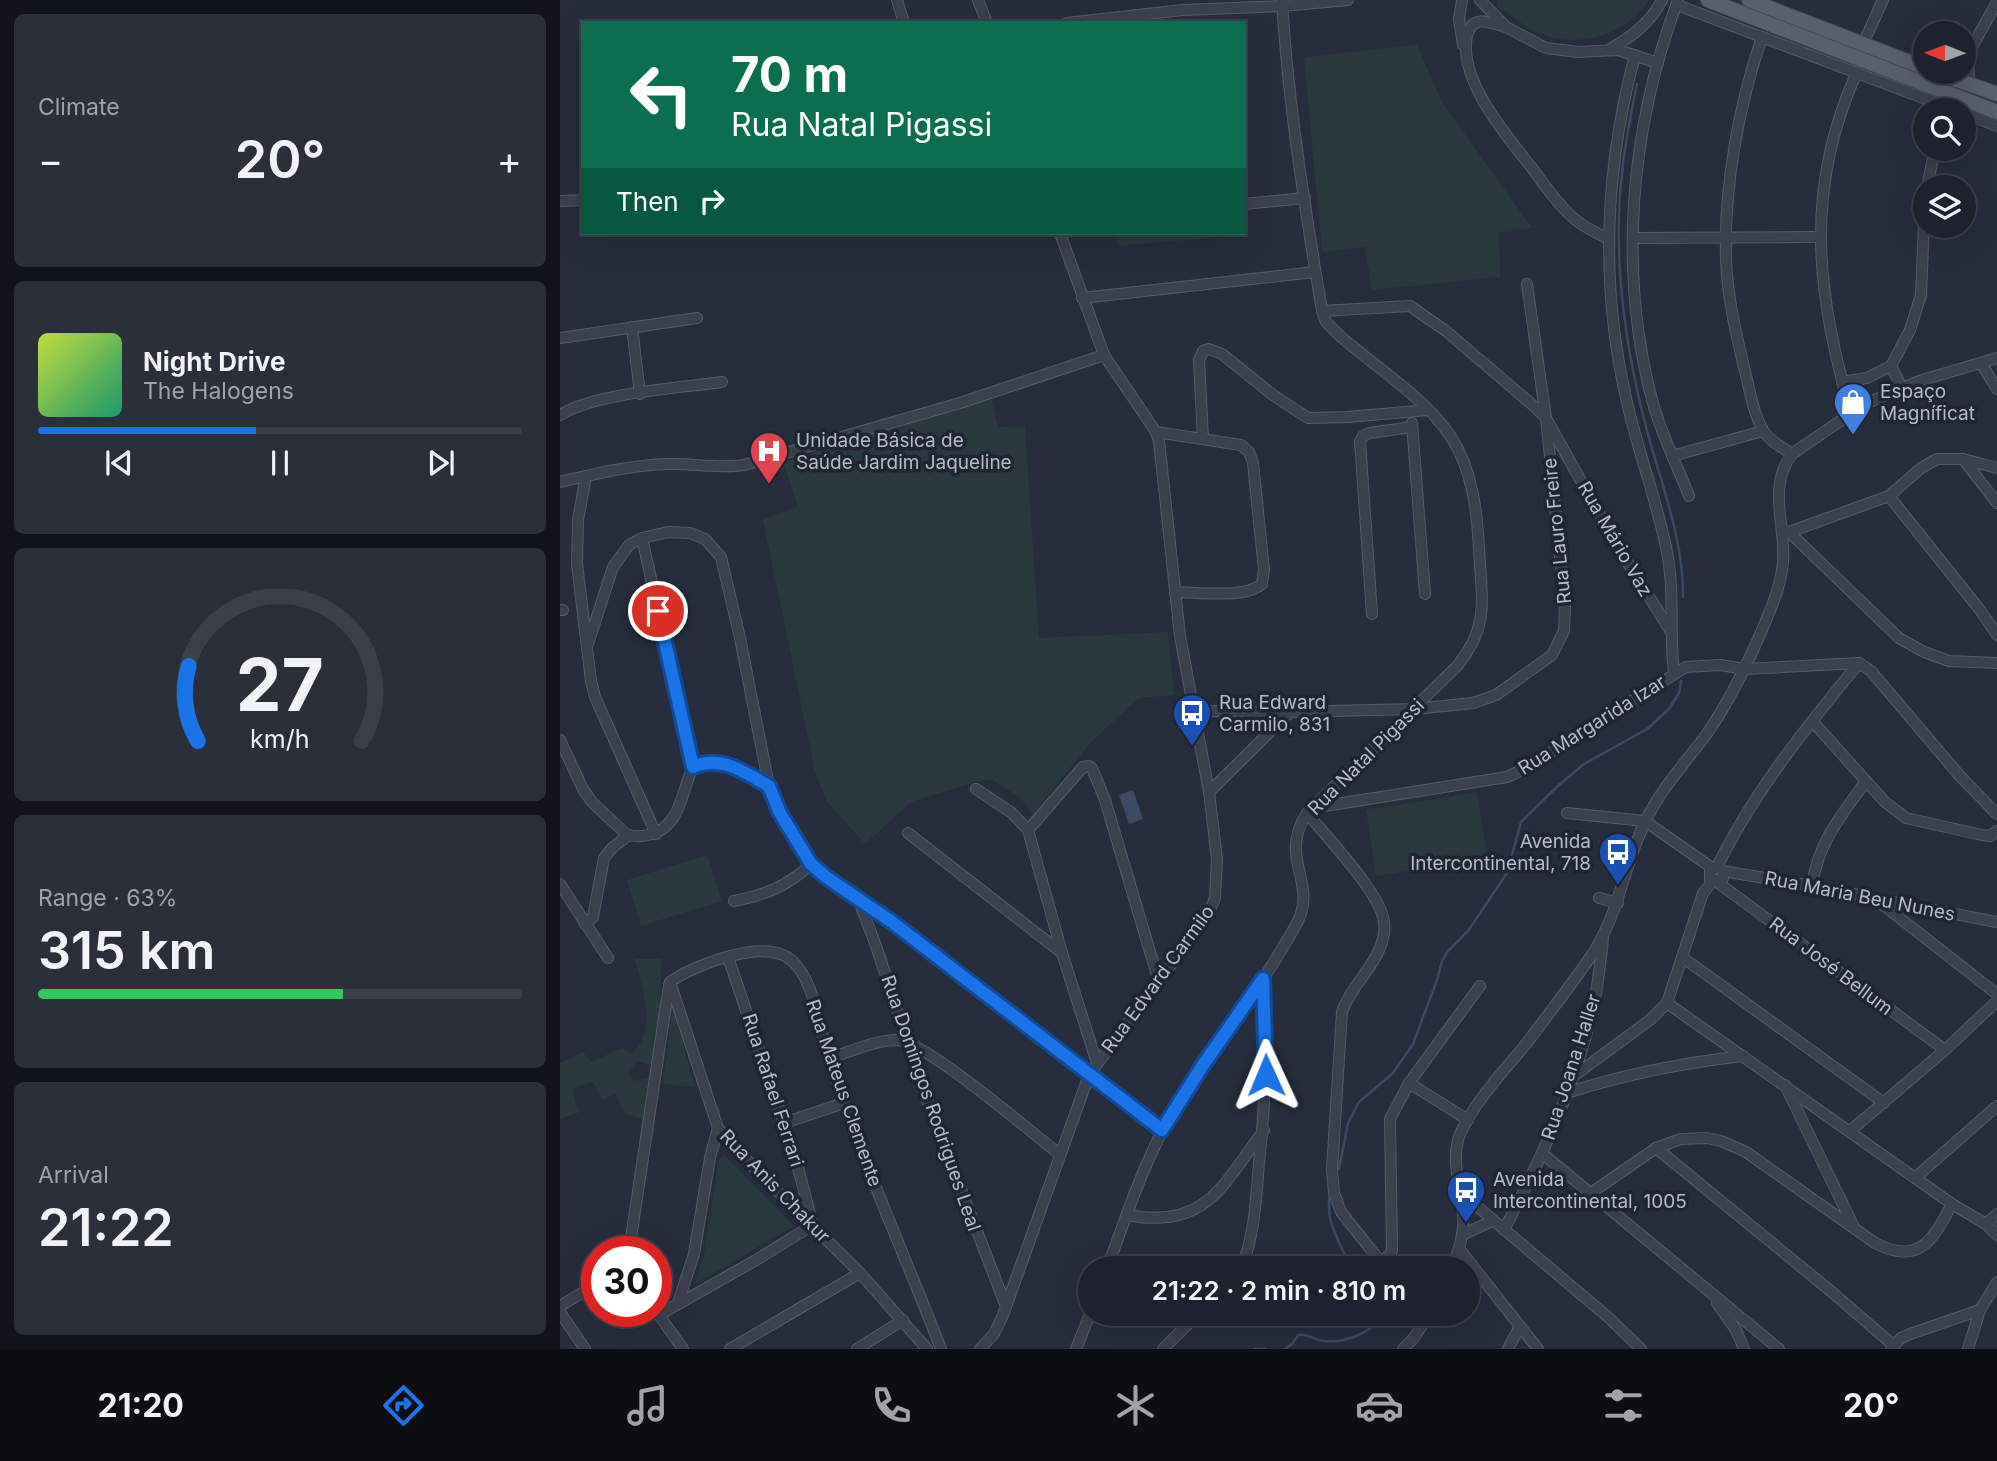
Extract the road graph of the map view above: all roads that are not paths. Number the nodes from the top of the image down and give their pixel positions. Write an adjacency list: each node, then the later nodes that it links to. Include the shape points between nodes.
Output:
1 (897, 0): 13 (street)
2 (978, 0): 14 (street)
3 (1348, 0): 11 (street)
4 (1462, 0): 21 (street, via 1460,28)
5 (1480, 0): 16 (street)
6 (1662, 0): 20 (street, via 1647,23)
7 (1708, 0): 29 (main road)
8 (1749, 0): 19 (main road)
9 (1883, 0): 19 (street)
10 (1997, 2): 18 (street)
11 (1282, 3): 15 (street); 32 (street)
12 (1677, 3): 17 (street); 23 (street)
13 (903, 21)
14 (986, 21)
15 (1086, 21)
16 (1506, 27): 20 (street, via 1559,51); 21 (street, via 1486,20 1475,23 1468,33)
17 (1762, 37): 25 (street); 37 (street, via 1744,95)
18 (1976, 39)
19 (1863, 44): 24 (main road)
20 (1610, 49): 22 (street)
21 (1466, 55): 40 (street, via 1489,111 1545,185 1583,227)
22 (1635, 55): 23 (street); 40 (street, via 1615,144)
23 (1658, 63): 41 (street, via 1642,134)
24 (1913, 63)
25 (1857, 72): 28 (street); 38 (street, via 1827,158)
26 (1969, 85): 27 (main road)
27 (1997, 94)
28 (1922, 98)
29 (1997, 112)
30 (1976, 118): 31 (street)
31 (1997, 126)
32 (1304, 198): 35 (street); 42 (street)
33 (581, 200): 34 (street)
34 (560, 201)
35 (1246, 204)
36 (1061, 235): 44 (street, Rua Edvard Carmilo)
37 (1727, 237): 38 (street); 41 (street); 64 (street, via 1734,320)
38 (1820, 237): 54 (street)
39 (1923, 238): 52 (street, via 1921,295)
40 (1609, 239): 83 (street, via 1617,354 1667,551)
41 (1633, 239): 68 (street, via 1634,293 1646,370)
42 (1315, 272): 44 (street); 45 (street)
43 (1527, 284): 62 (street, Rua Lauro Freire)
44 (1083, 298): 49 (street, Rua Edvard Carmilo)
45 (1322, 311): 58 (street, Rua Natal Pigassi, via 1339,335); 62 (street, Rua Mário Vaz, via 1410,306 1446,331)
46 (697, 318): 47 (street)
47 (632, 327): 48 (street); 57 (street)
48 (560, 338)
49 (1104, 355): 65 (street, Rua Edvard Carmilo); 71 (street, via 960,403 744,465 667,464)
50 (1997, 358): 51 (street)
51 (1981, 363): 55 (street); 56 (street)
52 (1891, 366): 54 (street, via 1867,378); 55 (street)
53 (722, 382): 57 (street)
54 (1842, 382): 60 (street)
55 (1902, 388): 60 (street)
56 (1997, 389)
57 (640, 394): 61 (street, via 596,401)
58 (1428, 410): 59 (street); 90 (street, Rua Natal Pigassi, via 1458,449 1468,475 1477,523 1482,599 1480,627 1471,647)
59 (1411, 411): 63 (street); 66 (street, via 1308,418 1209,349 1199,359)
60 (1851, 413): 67 (street)
61 (560, 415)
62 (1546, 418): 83 (street, Rua Mário Vaz); 90 (street, Rua Lauro Freire, via 1565,605 1561,639 1543,663 1496,695 1473,703)
63 (1412, 427): 79 (street); 82 (street, via 1369,433 1360,442)
64 (1763, 431): 67 (street); 68 (street)
65 (1156, 432): 66 (street); 78 (street, Rua Edvard Carmilo)
66 (1203, 439): 78 (street, via 1241,445 1252,456 1264,578 1258,587 1239,593)
67 (1792, 454): 76 (street, via 1778,487)
68 (1672, 456): 73 (street)
69 (1964, 459): 70 (street); 74 (street, via 1927,463); 75 (street)
70 (1997, 468)
71 (586, 476): 72 (street); 81 (street, via 576,541)
72 (560, 482)
73 (1689, 496)
74 (1889, 496): 76 (street); 84 (street)
75 (1997, 503)
76 (1786, 531): 87 (street, via 1899,638 1937,658); 88 (street, via 1779,584)
77 (642, 538): 80 (street, via 621,554); 95 (street); 97 (street, via 690,533 715,547 721,558)
78 (1175, 592): 91 (street, Rua Edvard Carmilo)
79 (1424, 594)
80 (602, 598): 81 (street); 85 (street)
81 (582, 599): 85 (street)
82 (1372, 614)
83 (1670, 630): 89 (street)
84 (1997, 635)
85 (589, 644): 106 (street, via 595,698)
86 (1859, 663): 88 (street, Rua Margarida Izar); 93 (street); 102 (street)
87 (1997, 663)
88 (1745, 669): 89 (street, Rua Margarida Izar, via 1701,665); 103 (street, via 1715,721)
89 (1674, 674): 100 (street, Rua Margarida Izar, via 1535,764 1507,777)
90 (1414, 709): 92 (street, Rua Lauro Freire); 100 (street, Rua Natal Pigassi)
91 (1194, 711): 92 (street, Rua Lauro Freire); 99 (street, Rua Edvard Carmilo)
92 (1290, 712): 99 (street)
93 (1813, 722): 96 (street); 110 (street, via 1761,792 1727,846)
94 (560, 740): 108 (street, via 592,802)
95 (693, 767): 97 (street, via 724,762); 106 (street, via 676,813)
96 (1866, 781): 107 (street, via 1906,818 1961,832); 112 (street, via 1824,840)
97 (769, 786): 109 (street)
98 (976, 789): 104 (street)
99 (1209, 792): 127 (street, Rua Edvard Carmilo, via 1217,859 1215,898)
100 (1309, 811): 125 (street, Rua Natal Pigassi, via 1295,842 1303,888 1300,916); 139 (street, via 1377,903 1384,922 1377,955 1352,989 1342,1013 1332,1169 1341,1212 1382,1261 1392,1250 1390,1125)
101 (1567, 813): 103 (street)
102 (1997, 814)
103 (1645, 821): 110 (street, Rua Maria Beu Nunes); 117 (street)
104 (1028, 830): 121 (street); 127 (street, via 1083,767 1092,768)
105 (908, 833): 121 (street)
106 (656, 834): 108 (street)
107 (1993, 834)
108 (629, 835): 119 (street, via 604,859 593,917)
109 (811, 864): 115 (street, via 777,889); 116 (street)
110 (1716, 874): 112 (street, Rua Maria Beu Nunes); 123 (street, via 1703,893); 133 (street, Rua José Bellum)
111 (560, 884): 119 (street)
112 (1812, 886): 114 (street, Rua Maria Beu Nunes)
113 (1599, 898): 117 (street)
114 (1876, 900): 118 (street, Rua Maria Beu Nunes); 129 (street)
115 (734, 901)
116 (859, 901): 132 (street, Rua Domingos Rodrigues Leal); 137 (street)
117 (1618, 903): 120 (street)
118 (1997, 922)
119 (585, 924): 124 (street)
120 (1604, 937): 138 (street, Rua Joana Haller, via 1596,993); 145 (street)
121 (1062, 953): 136 (street)
122 (728, 957): 126 (street, Rua Mateus Clemente); 135 (street, Rua Mateus Clemente, via 761,950 792,961 808,989); 146 (street, Rua Rafael Ferrari)
123 (1682, 957): 131 (street); 143 (street)
124 (608, 958)
125 (1263, 979): 148 (street, Rua Natal Pigassi); 149 (street)
126 (670, 982): 147 (street, Rua Anis Chakur); 168 (street)
127 (1159, 982): 136 (street, Rua Edvard Carmilo)
128 (1480, 986): 139 (street)
129 (1997, 994)
130 (1997, 1001): 133 (street)
131 (1667, 1003): 134 (street); 138 (street, via 1613,1050)
132 (908, 1042): 135 (street, via 887,1041); 152 (street); 179 (street, Rua Domingos Rodrigues Leal)
133 (1945, 1050): 143 (street)
134 (1743, 1055): 140 (street); 141 (street, via 1648,1070)
135 (829, 1058): 142 (street, Rua Mateus Clemente)
136 (1097, 1063): 137 (street, Rua Edvard Carmilo)
137 (1089, 1075): 148 (street); 152 (street, Rua Edvard Carmilo)
138 (1571, 1078): 141 (street, Rua Joana Haller)
139 (1409, 1083): 145 (street)
140 (1784, 1083): 150 (street); 165 (street)
141 (1567, 1093): 153 (street, Rua Joana Haller)
142 (844, 1103): 146 (street); 183 (street, Rua Mateus Clemente)
143 (1884, 1103): 150 (street)
144 (1997, 1106): 154 (street)
145 (1468, 1120): 155 (street, via 1457,1143)
146 (784, 1123): 164 (street, Rua Rafael Ferrari)
147 (718, 1128): 164 (street, Rua Anis Chakur); 178 (street, via 694,1254)
148 (1162, 1130): 161 (street, Rua Natal Pigassi)
149 (1264, 1130): 161 (street, via 1226,1181 1196,1210 1160,1219); 172 (street, via 1254,1218)
150 (1850, 1131): 154 (street)
151 (1656, 1148): 156 (street); 165 (street, via 1681,1139 1721,1141); 191 (street)
152 (1059, 1154): 179 (street, Rua Edvard Carmilo)
153 (1543, 1154): 156 (street); 166 (street, Rua Joana Haller)
154 (1916, 1177): 157 (street)
155 (1460, 1192): 158 (street); 159 (street)
156 (1591, 1193): 176 (street)
157 (1952, 1204): 163 (street); 165 (street, via 1928,1243 1908,1252 1890,1251)
158 (1462, 1207): 159 (street); 167 (street)
159 (1478, 1208): 162 (street)
160 (1997, 1214): 163 (street)
161 (1127, 1215): 171 (street, Rua Natal Pigassi)
162 (1492, 1221): 166 (street); 167 (street)
163 (1986, 1224): 169 (street)
164 (813, 1225): 174 (street, Rua Anis Chakur); 178 (street)
165 (1854, 1228)
166 (1504, 1230): 204 (street)
167 (1462, 1235): 170 (street)
168 (631, 1236)
169 (1997, 1236)
170 (1460, 1250): 173 (street); 189 (street)
171 (1112, 1256)
172 (1244, 1256)
173 (1457, 1256)
174 (860, 1273): 185 (street, Rua Anis Chakur); 194 (street)
175 (1997, 1282): 182 (street)
176 (1710, 1292): 205 (street); 206 (street)
177 (581, 1294): 180 (street)
178 (678, 1303): 181 (street)
179 (1005, 1304): 198 (street, Rua Edvard Carmilo, via 994,1334)
180 (560, 1306)
181 (672, 1306)
182 (1980, 1310): 191 (street, via 1910,1334); 207 (street)
183 (927, 1311): 185 (street, via 922,1324); 197 (street, Rua Mateus Clemente)
184 (560, 1312): 192 (street)
185 (905, 1323): 195 (street); 196 (street, Rua Anis Chakur)
186 (1085, 1326): 199 (street)
187 (1186, 1326): 200 (street)
188 (1422, 1326): 201 (street)
189 (1520, 1326): 202 (street); 203 (street)
190 (667, 1327): 193 (street)
191 (1892, 1347)
192 (585, 1349)
193 (683, 1349)
194 (730, 1349)
195 (857, 1349)
196 (927, 1349)
197 (942, 1349)
198 (980, 1349)
199 (1076, 1349)
200 (1163, 1349)
201 (1403, 1349)
202 (1508, 1349)
203 (1538, 1349)
204 (1642, 1349)
205 (1744, 1349)
206 (1779, 1349)
207 (1968, 1349)

